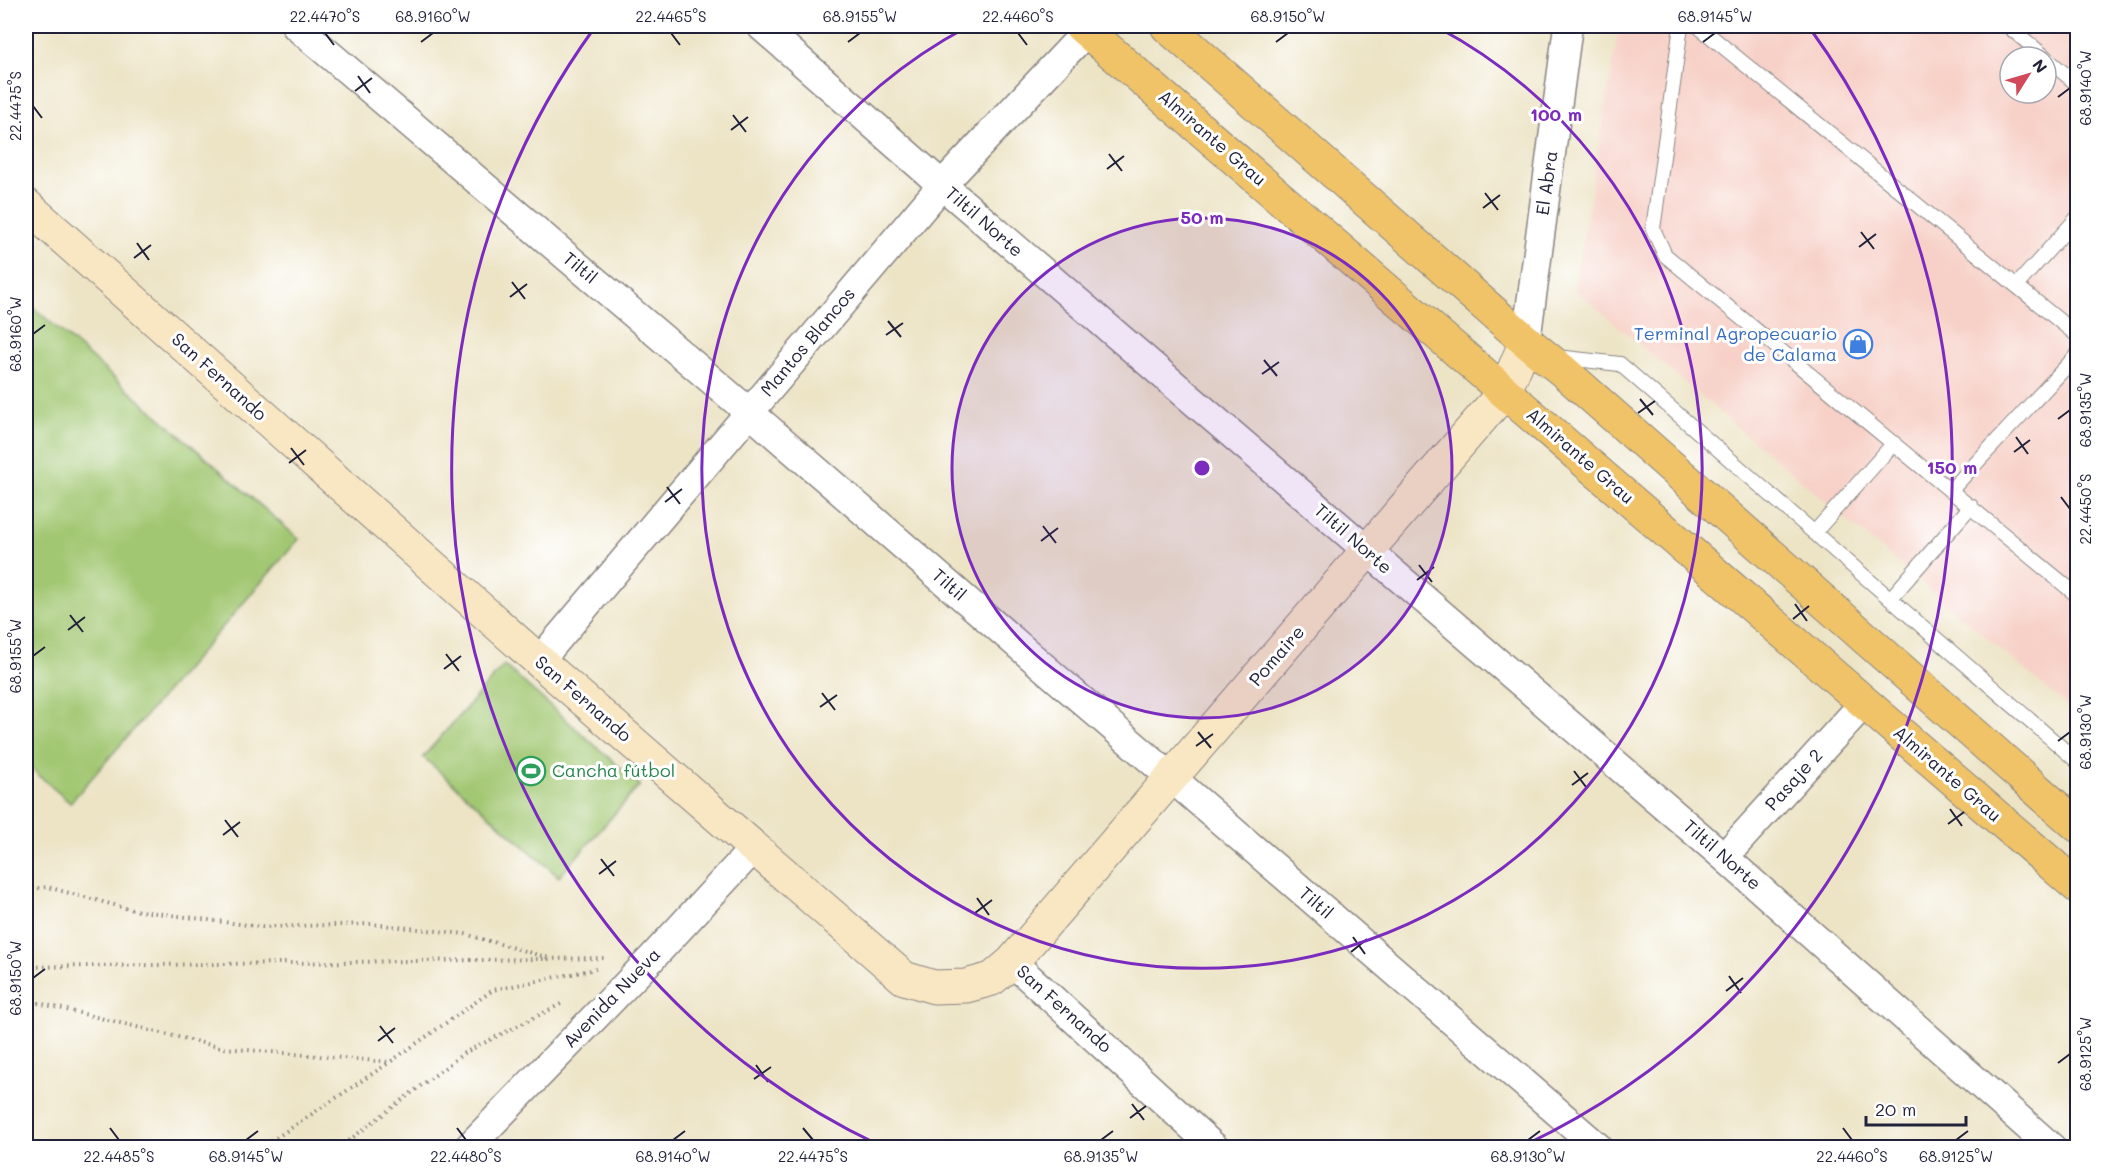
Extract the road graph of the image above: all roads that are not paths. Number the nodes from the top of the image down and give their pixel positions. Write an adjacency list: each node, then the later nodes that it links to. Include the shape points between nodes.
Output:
1 (296, 26): 20 (street, Tiltil)
2 (761, 26): 12 (street, Tiltil Norte)
3 (1167, 26): 17 (main road)
4 (1568, 26): 17 (street, El Abra)
5 (1681, 26): 21 (lane, via 1653,229 1665,255)
6 (1698, 26): 15 (lane)
7 (2008, 26): 9 (lane)
8 (1084, 28): 12 (street, Mantos Blancos); 19 (main road, Almirante Grau)
9 (2031, 45)
10 (2058, 68): 11 (lane)
11 (2078, 85)
12 (942, 185): 20 (street, Mantos Blancos); 25 (street, Tiltil Norte)
13 (26, 205): 28 (street, San Fernando)
14 (2078, 218): 15 (lane)
15 (2017, 285): 16 (lane)
16 (2078, 336)
17 (1535, 348): 19 (street, Pomaire); 24 (lane, via 1620,364); 32 (main road)
18 (2078, 354): 22 (lane)
19 (1505, 391): 25 (street, Pomaire); 29 (main road, Almirante Grau)
20 (749, 412): 28 (street, Mantos Blancos); 31 (street, Tiltil)
21 (1894, 443): 22 (lane); 24 (lane)
22 (1951, 490): 23 (lane)
23 (1971, 506): 26 (lane); 27 (lane)
24 (1814, 533): 27 (lane)
25 (1368, 552): 31 (street, Pomaire); 34 (street, Tiltil Norte)
26 (2078, 596)
27 (1890, 599): 30 (lane)
28 (539, 661): 33 (street, San Fernando)
29 (1864, 703): 34 (street, Pasaje 2); 35 (main road, Almirante Grau)
30 (2078, 762)
31 (1172, 778): 36 (street, Pomaire); 39 (street, Tiltil)
32 (2078, 826)
33 (755, 847): 36 (street, San Fernando, via 904,978 934,987 966,986 992,979); 37 (street, Avenida Nueva)
34 (1724, 857): 40 (street, Tiltil Norte)
35 (2078, 887)
36 (1012, 962): 38 (street, San Fernando)
37 (468, 1148)
38 (1215, 1148)
39 (1599, 1148)
40 (2052, 1148)

